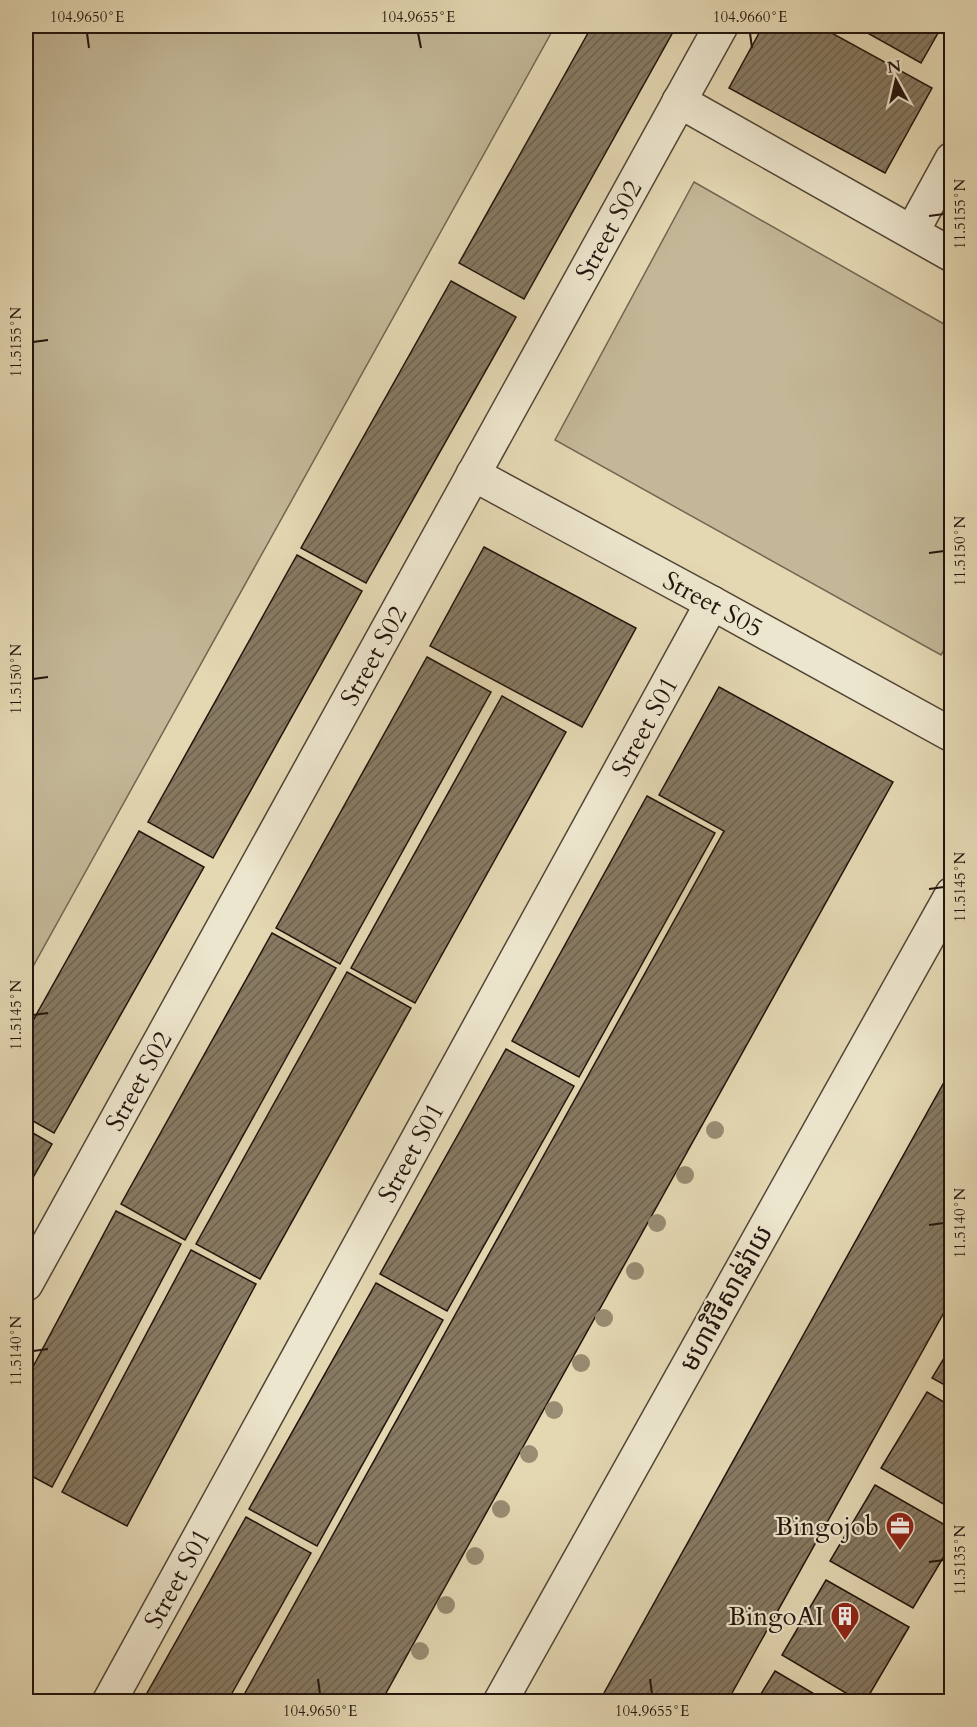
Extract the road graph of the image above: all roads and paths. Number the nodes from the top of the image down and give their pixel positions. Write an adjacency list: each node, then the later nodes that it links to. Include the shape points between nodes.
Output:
1 (721, 26): 2 (street, Street S02)
2 (680, 101): 4 (street); 6 (street, Street S02)
3 (951, 159): 4 (street)
4 (912, 232): 5 (street)
5 (951, 255)
6 (473, 474): 7 (street, Street S05); 10 (street, Street S02)
7 (712, 603): 8 (street, Street S05); 11 (street, Street S01)
8 (951, 735)
9 (951, 894): 12 (street, មហាវិថីសាន់រ៉ាយ)
10 (26, 1284)
11 (109, 1701)
12 (500, 1701)

